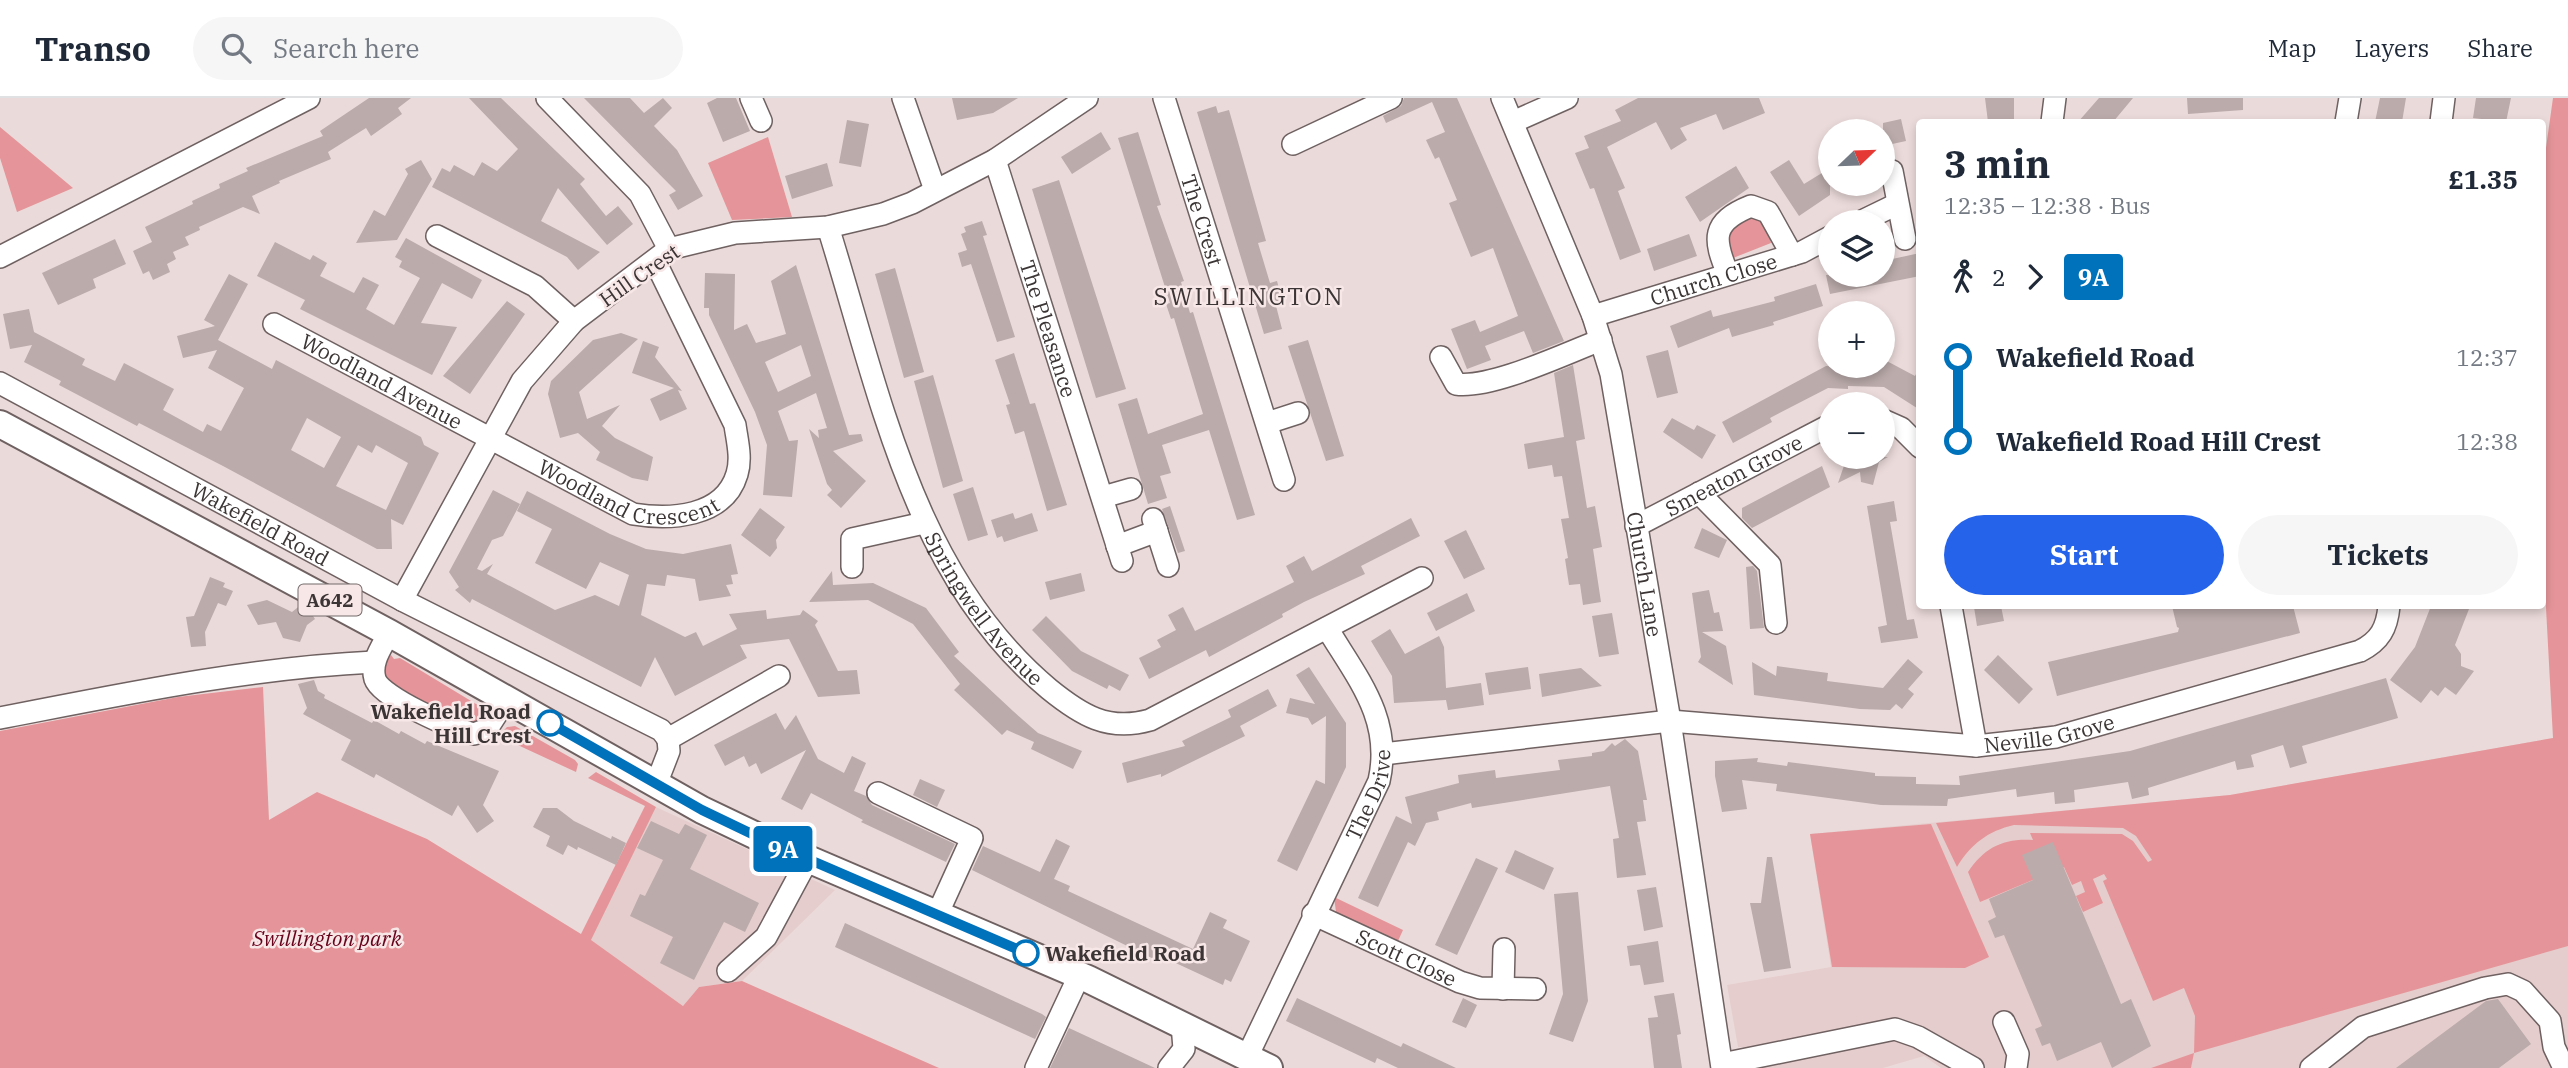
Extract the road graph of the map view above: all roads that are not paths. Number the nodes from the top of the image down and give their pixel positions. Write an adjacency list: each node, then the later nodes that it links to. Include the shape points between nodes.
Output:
1 (309, 98): 30 (street)
2 (547, 98): 29 (street, Woodland Crescent, via 640,194)
3 (751, 98): 16 (street)
4 (903, 98): 20 (street)
5 (1087, 98): 19 (street, Hill Crest)
6 (1164, 98): 39 (street, The Crest)
7 (1391, 98): 18 (street)
8 (1502, 98): 17 (street, Church Lane)
9 (1567, 98): 17 (street)
10 (2055, 98): 13 (street)
11 (2350, 98): 14 (street)
12 (2444, 98): 15 (street)
13 (2052, 119)
14 (2346, 119)
15 (2441, 119)
16 (761, 121)
17 (1513, 121): 32 (street, Church Lane)
18 (1293, 144)
19 (995, 160): 20 (street, Hill Crest); 48 (street, The Pleasance)
20 (935, 190): 24 (street, Hill Crest, via 883,214)
21 (1895, 191): 22 (street)
22 (1897, 204): 23 (street); 26 (street)
23 (1885, 210)
24 (828, 227): 29 (street, Hill Crest, via 735,233); 49 (street, Springwell Avenue)
25 (437, 236): 33 (street, via 535,286)
26 (1905, 239)
27 (1818, 242): 28 (street, Church Close)
28 (1792, 254): 31 (street, Church Close); 31 (street, via 1768,212 1751,206 1718,231 1716,244)
29 (662, 255): 33 (street, Hill Crest); 43 (street, Woodland Crescent, via 735,425 737,475 726,493 706,509 681,517 633,514)
30 (0, 257)
31 (1728, 274): 32 (street, Church Close)
32 (1593, 316): 35 (street, Church Lane)
33 (574, 321): 43 (street, Hill Crest, via 522,381)
34 (274, 324): 43 (street, Woodland Avenue)
35 (1601, 340): 36 (street, via 1468,385 1456,384); 50 (street, Church Lane, via 1622,426)
36 (1441, 357)
37 (0, 383): 54 (street, Wakefield Road)
38 (1298, 413): 39 (street)
39 (1267, 423): 45 (street, The Crest)
40 (0, 424): 59 (main road, Wakefield Road / A642)
41 (1895, 425): 44 (street)
42 (1818, 431): 47 (street, Smeaton Grove)
43 (491, 439): 54 (street, Hill Crest)
44 (1916, 443)
45 (1284, 480)
46 (1131, 489): 48 (street)
47 (1699, 493): 50 (street, Smeaton Grove); 57 (street, via 1770,565)
48 (1103, 497): 51 (street, The Pleasance, via 1120,553 1155,525)
49 (924, 523): 52 (street, via 852,540); 58 (street, Springwell Avenue, via 961,588 993,632 1066,702 1108,724 1129,726 1150,720)
50 (1636, 526): 64 (street, Church Lane)
51 (1168, 566)
52 (852, 567)
53 (1422, 578): 58 (street, Springwell Avenue)
54 (402, 600): 65 (street, Wakefield Road, via 661,730)
55 (1952, 609): 66 (street)
56 (2388, 609): 66 (street, Neville Grove, via 2379,638 2360,651 2056,737)
57 (1776, 623)
58 (1327, 628): 67 (street, via 1377,714)
59 (389, 633): 60 (street); 62 (main road, Wakefield Road / A642)
60 (374, 662): 62 (street, via 375,680 385,694 470,733 487,729); 63 (street, via 191,681)
61 (779, 676): 65 (street)
62 (507, 698): 68 (main road, Wakefield Road / A642)
63 (0, 718)
64 (1670, 721): 66 (street, Neville Grove); 67 (street, The Drive); 81 (street, Church Lane)
65 (668, 739): 68 (street, via 669,751)
66 (1976, 746)
67 (1383, 754): 71 (street, The Drive, via 1379,781)
68 (657, 782): 70 (main road, Wakefield Road / A642, via 702,810)
69 (878, 793): 72 (street, via 972,838)
70 (808, 859): 72 (main road, Wakefield Road / A642); 74 (street, via 766,937)
71 (1313, 914): 76 (street, Scott Close, via 1460,982); 80 (street, The Drive)
72 (937, 915): 75 (main road, Wakefield Road / A642)
73 (1504, 948): 76 (street)
74 (728, 971)
75 (1079, 976): 79 (main road, Wakefield Road / A642); 82 (street)
76 (1503, 989): 77 (street, Scott Close)
77 (1535, 989)
78 (2004, 1022): 85 (street, via 2018,1055)
79 (1183, 1036): 80 (main road, Wakefield Road / A642); 83 (street)
80 (1258, 1063)
81 (1722, 1066): 84 (street, via 1895,1029)
82 (1036, 1068)
83 (1169, 1068)
84 (1973, 1068)
85 (2016, 1068)
86 (2311, 1068): 87 (street, via 2363,1027 2508,984 2523,991 2550,1021 2554,1047)
87 (2564, 1068)

